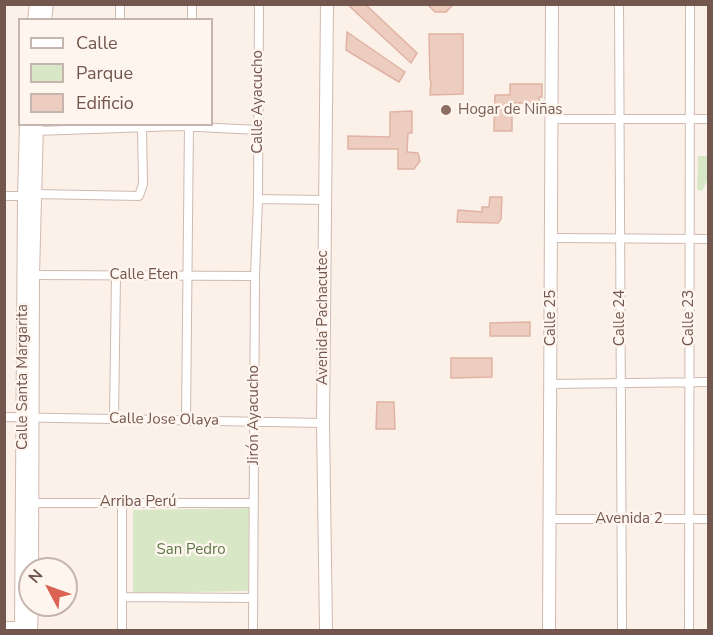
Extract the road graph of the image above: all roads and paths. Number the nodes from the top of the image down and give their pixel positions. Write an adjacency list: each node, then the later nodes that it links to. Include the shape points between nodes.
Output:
1 (259, 4): 16 (street, Calle Ayacucho)
2 (327, 4): 20 (main road, Avenida Pachacutec)
3 (552, 4): 6 (main road, Calle 25)
4 (619, 4): 7 (street, Calle 24)
5 (690, 4): 8 (street, Calle 23)
6 (551, 119): 7 (street); 21 (main road, Calle 25)
7 (619, 119): 8 (street); 22 (street, Calle 24)
8 (690, 119): 9 (street); 23 (street, Calle 23)
9 (708, 119)
10 (120, 126): 14 (street); 15 (street)
11 (166, 126): 15 (street)
12 (189, 126): 27 (street)
13 (203, 126): 16 (street)
14 (33, 127): 17 (main road, Calle Santa Margarita)
15 (142, 127): 17 (street, via 143,184 139,196)
16 (258, 130): 19 (street, Calle Ayacucho)
17 (29, 195): 18 (street); 25 (main road, Calle Santa Margarita); 34 (main road, Calle Santa Margarita)
18 (4, 196)
19 (258, 199): 20 (street); 28 (street, Jirón Ayacucho)
20 (324, 200): 38 (main road, Avenida Pachacutec)
21 (551, 238): 22 (street); 32 (main road, Calle 25)
22 (620, 238): 23 (street); 31 (street, Calle 24)
23 (689, 239): 24 (street); 29 (street, Calle 23)
24 (708, 239)
25 (33, 275): 26 (street, Calle Eten); 34 (main road, Calle Santa Margarita)
26 (117, 276): 27 (street, Calle Eten); 35 (street)
27 (187, 276): 28 (street, Calle Eten); 36 (street)
28 (255, 276): 37 (street, Jirón Ayacucho)
29 (689, 381): 30 (street); 31 (street); 44 (street, Calle 23)
30 (708, 382)
31 (621, 383): 32 (street); 43 (street, Calle 24)
32 (550, 384): 42 (main road, Calle 25)
33 (4, 417): 34 (street, Calle Jose Olaya)
34 (27, 418): 35 (street, Calle Jose Olaya); 40 (main road, Calle Santa Margarita)
35 (114, 419): 36 (street, Calle Jose Olaya)
36 (186, 420): 37 (street, Calle Jose Olaya)
37 (255, 422): 38 (street, Calle Jose Olaya); 41 (street, Jirón Ayacucho)
38 (323, 423): 53 (main road, Avenida Pachacutec)
39 (122, 502): 40 (street, Arriba Perú); 41 (street, Arriba Perú); 47 (street)
40 (27, 503): 46 (main road, Calle Santa Margarita); 50 (main road, Calle Santa Margarita)
41 (254, 503): 48 (street, Jirón Ayacucho)
42 (549, 519): 43 (street, Avenida 2); 54 (main road, Calle 25)
43 (621, 519): 44 (street, Avenida 2); 55 (street, Calle 24)
44 (689, 519): 45 (street, Avenida 2); 56 (street, Calle 23)
45 (708, 519)
46 (31, 557)
47 (123, 597): 48 (street); 51 (street)
48 (253, 598): 52 (street, Jirón Ayacucho)
49 (4, 626): 50 (street)
50 (26, 628)
51 (122, 630)
52 (253, 630)
53 (326, 630)
54 (549, 630)
55 (622, 630)
56 (689, 630)

